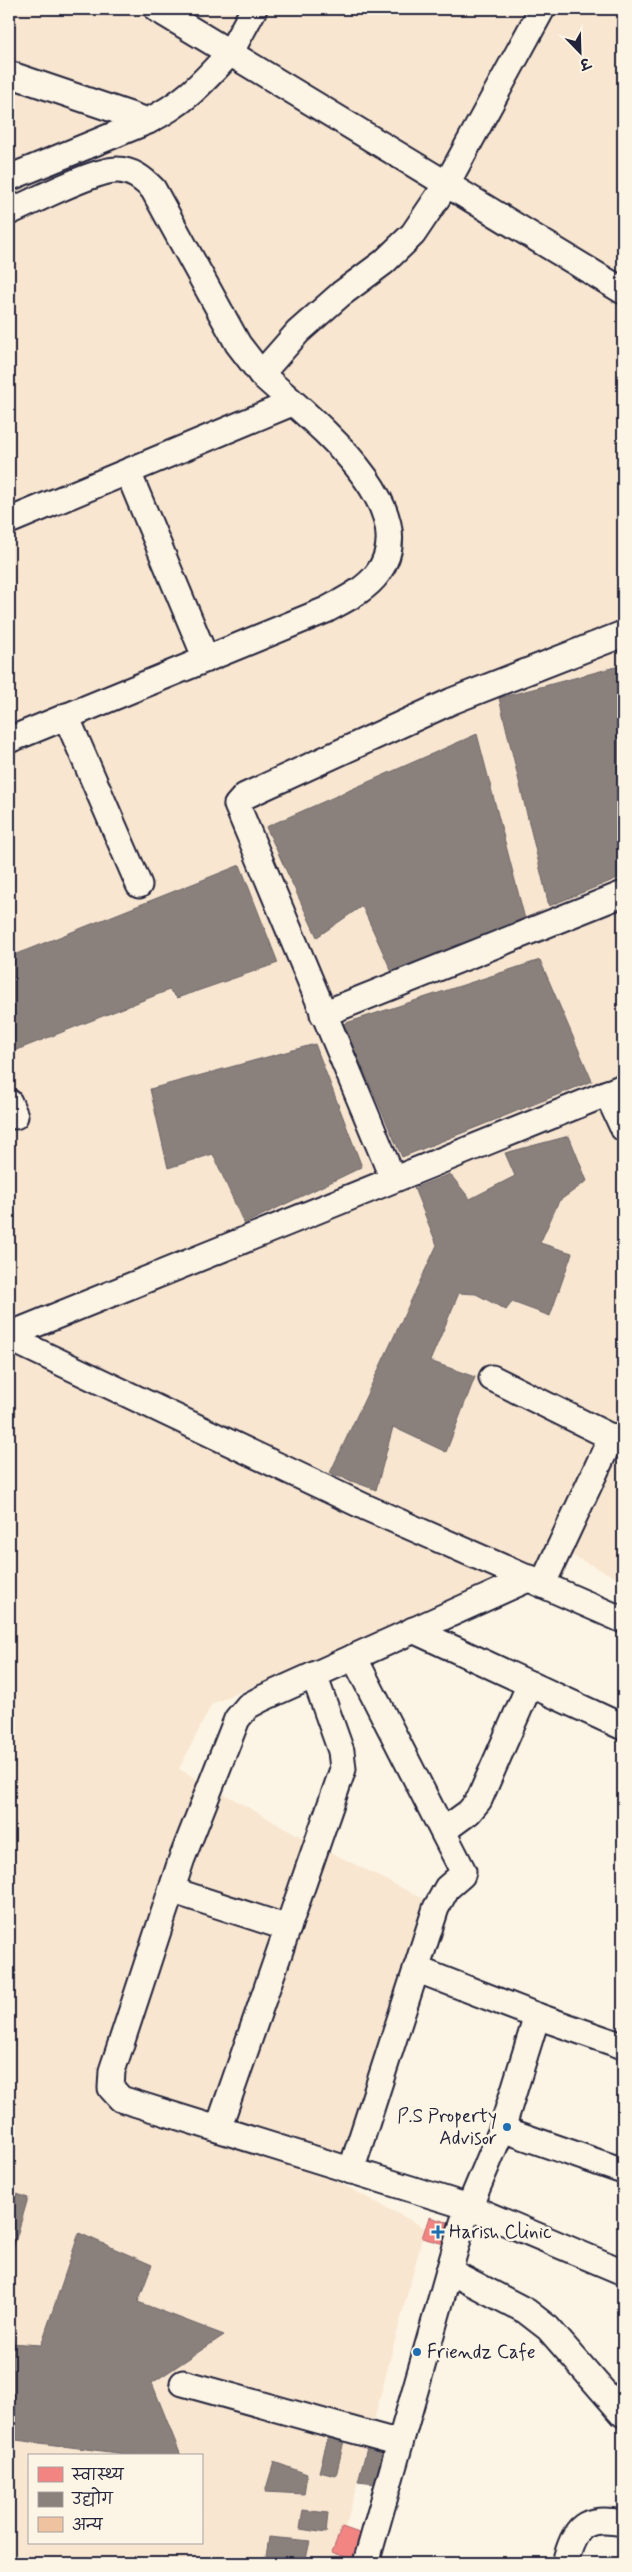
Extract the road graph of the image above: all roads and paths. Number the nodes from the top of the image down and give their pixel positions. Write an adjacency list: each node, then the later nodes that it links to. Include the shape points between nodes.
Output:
1 (157, 9): 4 (street)
2 (254, 9): 4 (street)
3 (542, 9): 8 (street)
4 (230, 53): 6 (street, via 192,95); 8 (street)
5 (9, 74): 6 (street)
6 (148, 121): 7 (street)
7 (9, 178)
8 (446, 185): 10 (street); 11 (street, via 413,234 384,262 298,332)
9 (9, 212): 11 (street, via 94,175 117,170 139,176 154,189 238,344)
10 (623, 291)
11 (261, 374): 12 (street)
12 (292, 403): 13 (street); 16 (street, via 352,461 378,495 391,528 389,552 378,574 357,593 326,610)
13 (128, 472): 14 (street); 16 (street)
14 (9, 521)
15 (623, 634): 21 (street, via 452,701 240,799 238,814)
16 (206, 659): 17 (street)
17 (66, 716): 18 (street); 19 (street)
18 (9, 740)
19 (139, 885)
20 (623, 894): 21 (street)
21 (323, 1014): 24 (street)
22 (615, 1090): 23 (street); 24 (street)
23 (623, 1128)
24 (393, 1179): 25 (street)
25 (9, 1337): 28 (street, via 365,1507)
26 (492, 1378): 27 (street)
27 (617, 1440): 28 (street)
28 (537, 1580): 29 (street); 30 (street)
29 (623, 1620)
30 (413, 1630): 31 (street); 33 (street)
31 (354, 1657): 32 (street); 35 (street)
32 (314, 1675): 36 (street, via 248,1706 237,1719); 37 (street, via 341,1751 343,1769)
33 (530, 1684): 34 (street); 35 (street, via 479,1800 470,1812)
34 (623, 1726)
35 (442, 1831): 38 (street, via 461,1866 462,1875 440,1899)
36 (172, 1890): 37 (street); 41 (street, via 112,2071 111,2088 121,2099)
37 (288, 1928): 41 (street)
38 (416, 1969): 39 (street); 43 (street)
39 (537, 2016): 40 (street); 42 (street)
40 (623, 2046)
41 (218, 2129): 43 (street)
42 (502, 2129): 44 (street); 45 (street)
43 (351, 2171): 45 (street)
44 (623, 2171)
45 (469, 2207): 46 (street); 47 (street)
46 (449, 2271): 49 (street, via 526,2311 548,2328); 50 (street)
47 (623, 2272)
48 (183, 2383): 50 (street)
49 (623, 2414)
50 (400, 2443): 52 (street)
51 (623, 2523): 53 (street, via 592,2521 578,2530)
52 (366, 2563)
53 (564, 2563)

